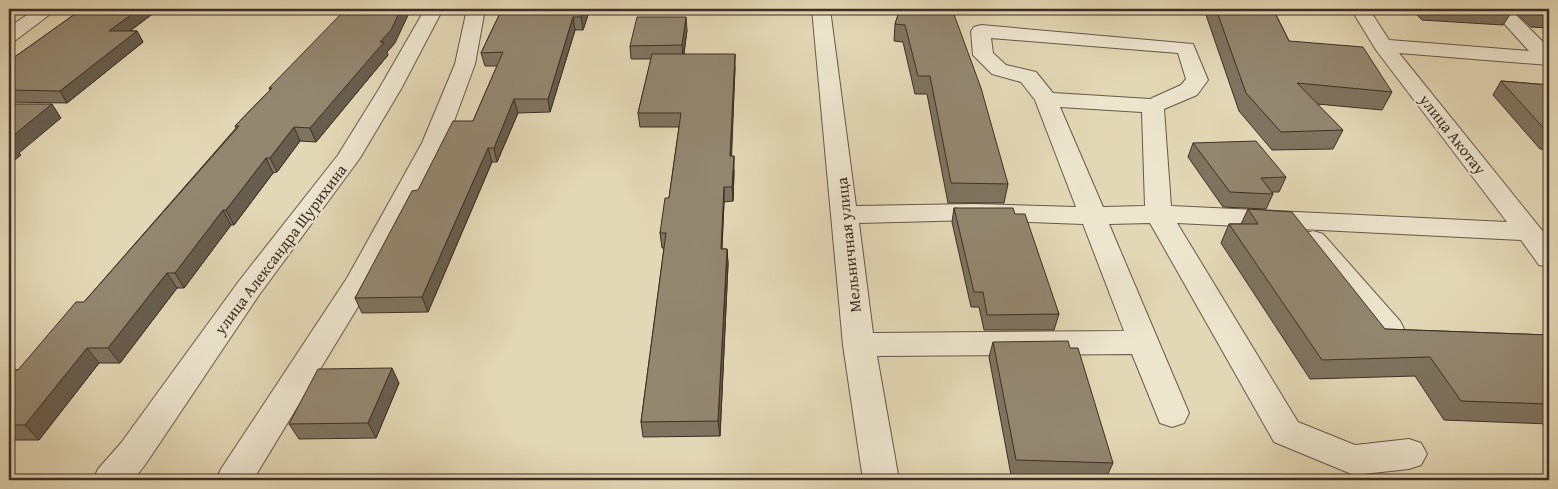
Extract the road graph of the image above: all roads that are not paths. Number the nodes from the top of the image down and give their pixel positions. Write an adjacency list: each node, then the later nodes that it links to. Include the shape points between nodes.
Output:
1 (48, 9): 7 (street)
2 (434, 9): 23 (street, улица Александра Щурихина, via 348,158 249,288)
3 (476, 9): 24 (street, via 465,64 434,143 359,282)
4 (821, 9): 13 (street, Мельничная улица)
5 (1360, 9): 8 (street, улица Акотау)
6 (1500, 9): 9 (street)
7 (9, 36)
8 (1383, 46): 9 (street); 16 (street, улица Акотау)
9 (1549, 59)
10 (1046, 99): 11 (street); 11 (street, via 1028,77 999,70 983,55 981,31 1186,48 1196,80 1189,90); 14 (street)
11 (1153, 106): 12 (street)
12 (1158, 214): 14 (street); 15 (street); 22 (street, via 1286,432 1354,460)
13 (845, 215): 14 (street, via 974,212); 20 (street, Мельничная улица)
14 (1092, 216): 19 (street)
15 (1295, 220): 16 (street); 18 (street)
16 (1529, 232): 17 (street, улица Акотау)
17 (1549, 258)
18 (1389, 329)
19 (1143, 342): 20 (street); 21 (street)
20 (858, 345): 25 (street, Мельничная улица)
21 (1172, 413)
22 (1409, 454)
23 (111, 480)
24 (234, 480)
25 (881, 480)

